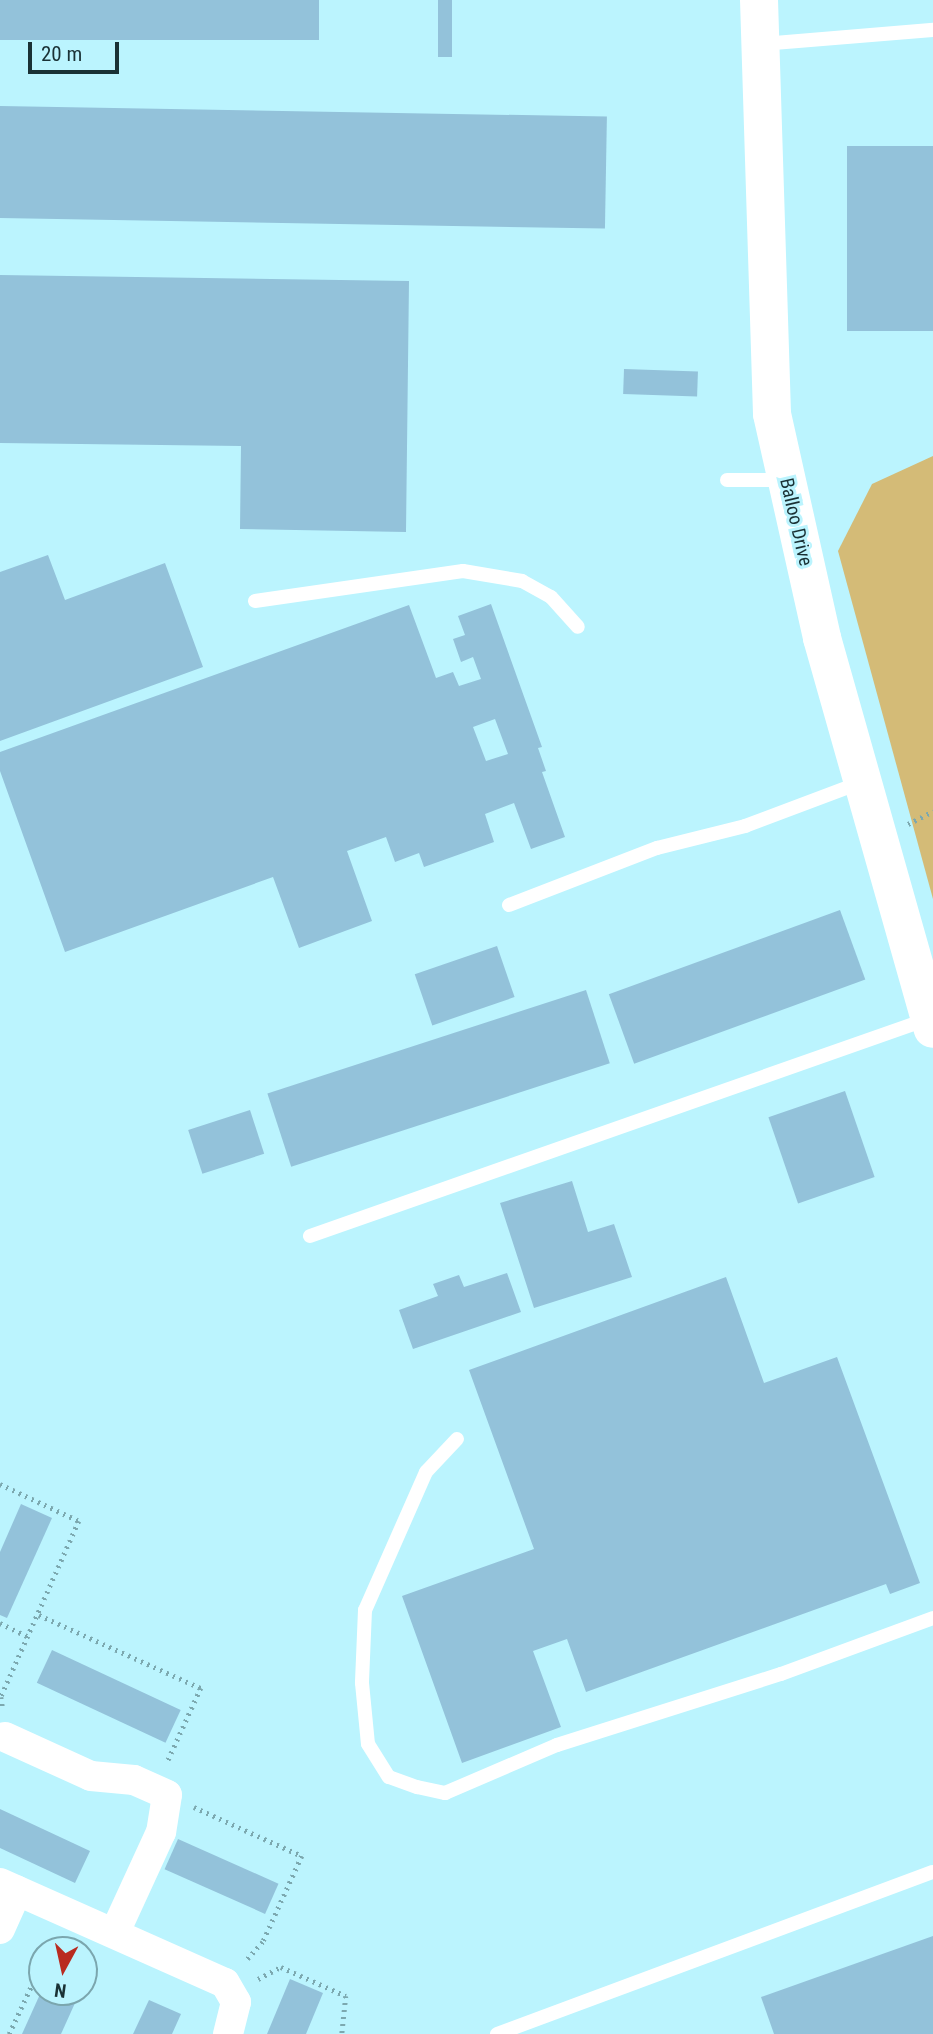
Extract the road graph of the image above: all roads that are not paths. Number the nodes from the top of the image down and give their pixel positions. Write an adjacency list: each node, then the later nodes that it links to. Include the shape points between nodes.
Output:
1 (759, 0): 3 (street, Balloo Drive)
2 (933, 30): 3 (lane)
3 (759, 44): 5 (street, Balloo Drive, via 772,414)
4 (727, 480): 5 (lane)
5 (787, 480): 8 (street, Balloo Drive, via 822,638)
6 (255, 601): 7 (lane, via 463,571 522,581 551,597)
7 (578, 627)
8 (863, 782): 9 (lane, via 745,826 657,848); 10 (street, Balloo Drive)
9 (509, 905)
10 (931, 1024): 11 (lane)
11 (310, 1236)
12 (457, 1439): 13 (lane, via 426,1472 365,1610 362,1684 368,1744 389,1777 445,1793 557,1745 781,1674)
13 (933, 1618)
14 (5, 1737): 18 (street, via 91,1776 134,1780 161,1792 161,1832)
15 (933, 1872): 20 (lane)
16 (8, 1887): 17 (street); 18 (street)
17 (0, 1929)
18 (115, 1932): 19 (street, via 228,1988 236,2002)
19 (228, 2034)
20 (497, 2034)

